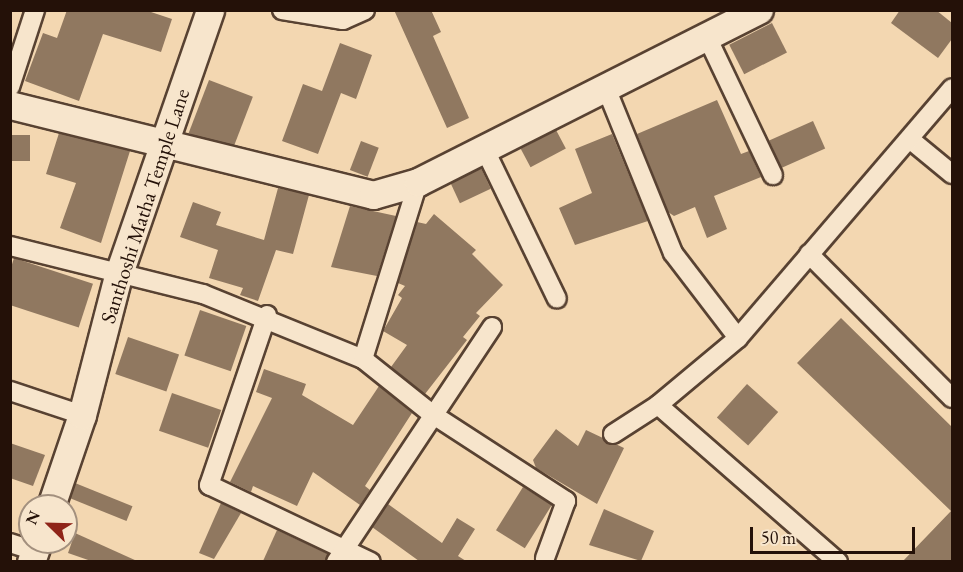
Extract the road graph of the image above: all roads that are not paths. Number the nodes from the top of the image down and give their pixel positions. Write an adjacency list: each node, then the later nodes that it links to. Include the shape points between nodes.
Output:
1 (35, 10): 7 (street)
2 (210, 10): 12 (street, Santhoshi Matha Temple Lane)
3 (282, 10): 4 (street, via 343,20)
4 (365, 10)
5 (759, 10): 6 (street)
6 (708, 39): 8 (street); 15 (street)
7 (10, 87)
8 (606, 88): 13 (street); 23 (street, via 673,254)
9 (952, 88): 11 (street)
10 (10, 105): 12 (street)
11 (912, 141): 14 (street); 18 (street)
12 (167, 142): 16 (street, via 373,195); 19 (street, Santhoshi Matha Temple Lane)
13 (485, 150): 16 (street); 20 (street)
14 (952, 174)
15 (773, 175)
16 (418, 182): 24 (street)
17 (10, 246): 19 (street)
18 (809, 254): 23 (street); 26 (street)
19 (118, 276): 21 (street, via 204,294); 29 (street, Santhoshi Matha Temple Lane)
20 (558, 299)
21 (267, 315): 24 (street); 32 (street, via 209,485)
22 (492, 327): 28 (street)
23 (738, 338): 27 (street)
24 (363, 359): 28 (street)
25 (10, 391): 29 (street)
26 (952, 398)
27 (658, 405): 30 (street); 35 (street)
28 (432, 414): 32 (street); 33 (street, via 566,501)
29 (82, 416): 31 (street, Santhoshi Matha Temple Lane)
30 (613, 434)
31 (55, 494)
32 (339, 555): 34 (street)
33 (545, 558)
34 (372, 561)
35 (838, 561)

